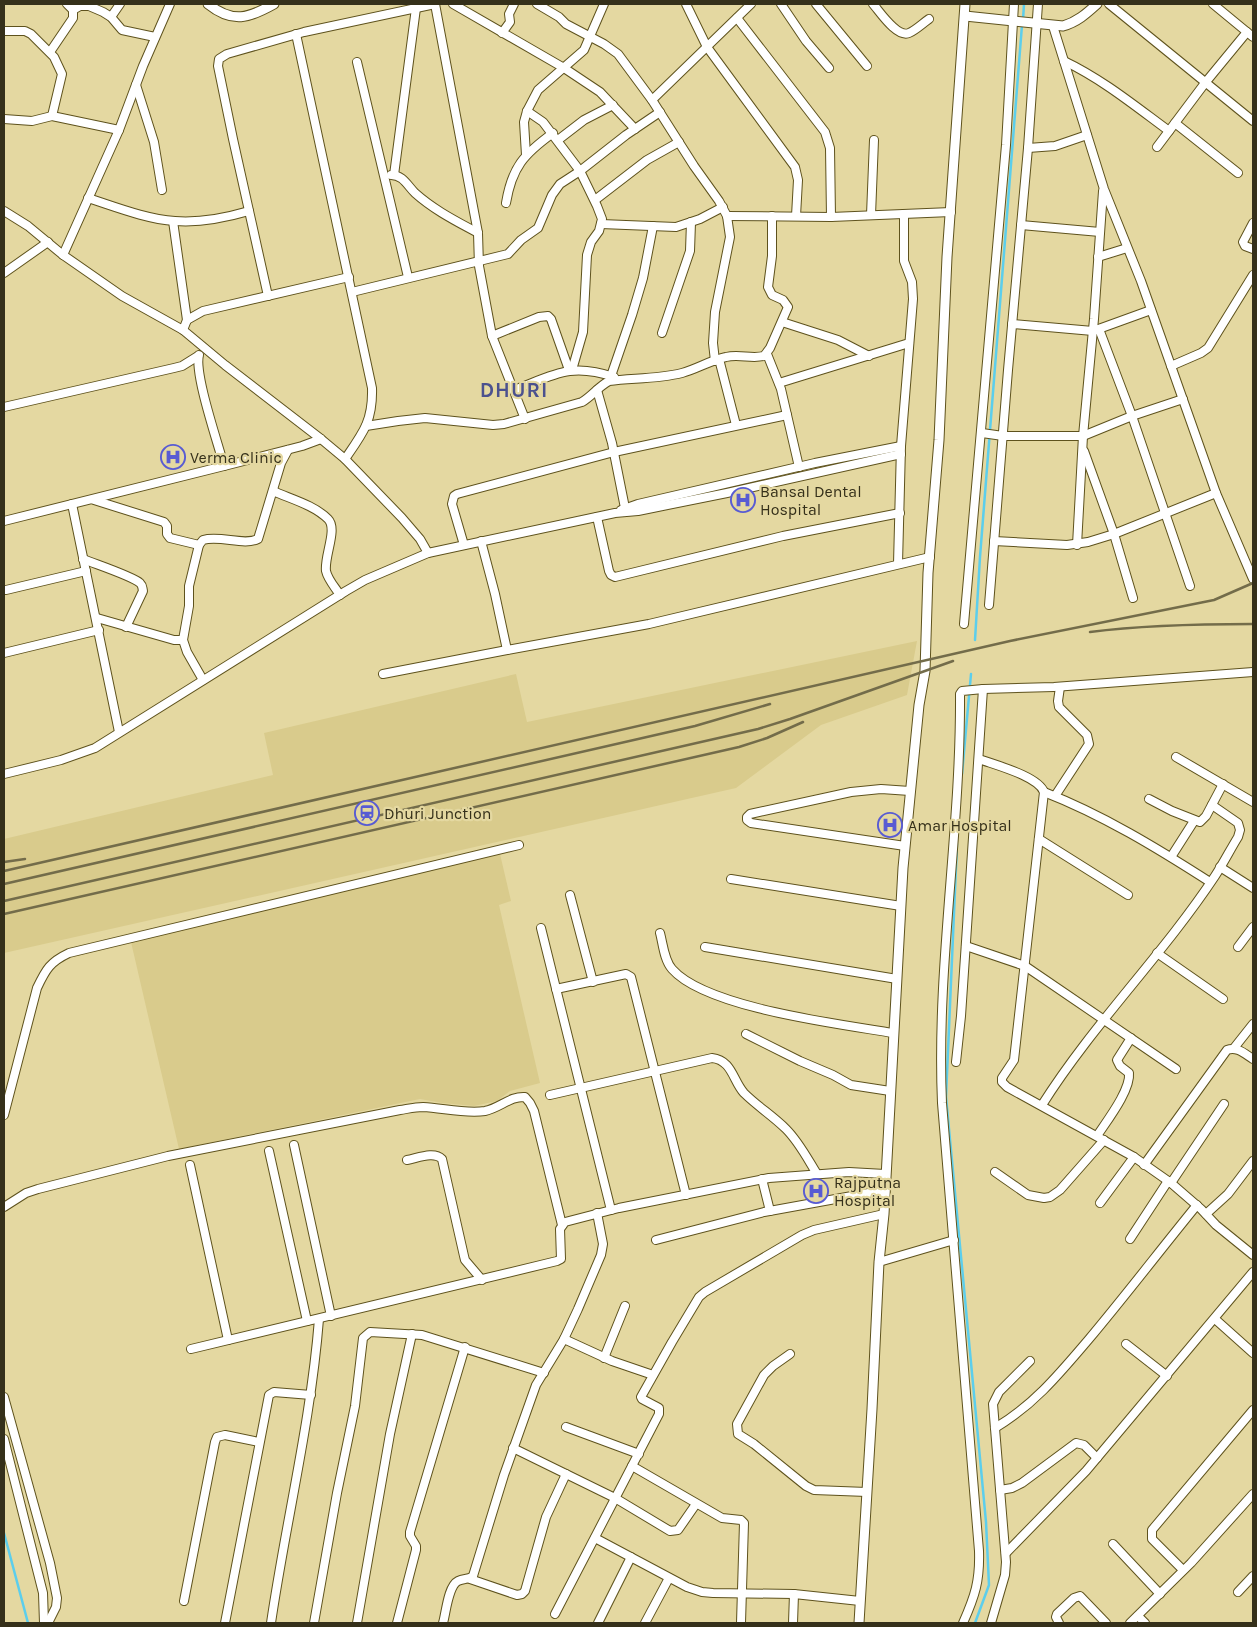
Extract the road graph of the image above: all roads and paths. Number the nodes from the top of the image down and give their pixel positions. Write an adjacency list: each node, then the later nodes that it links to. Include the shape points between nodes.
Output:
1 (120, 4): 24 (street)
2 (170, 4): 35 (street)
3 (208, 4): 4 (street, via 243,18)
4 (273, 4)
5 (435, 4): 22 (street); 89 (street)
6 (453, 4): 31 (street)
7 (514, 4): 31 (street, via 509,14 510,22)
8 (536, 4): 34 (street)
9 (604, 4): 34 (street)
10 (686, 4): 36 (street)
11 (751, 4): 25 (street)
12 (781, 4): 42 (street)
13 (816, 4): 40 (street)
14 (873, 4): 26 (street, via 891,26 903,34)
15 (965, 4): 23 (street)
16 (1014, 4): 27 (street)
17 (1038, 4): 28 (street)
18 (1097, 4): 29 (street, via 1074,23)
19 (1109, 4): 43 (street)
20 (1213, 4): 33 (street)
21 (70, 7): 24 (street, via 89,6); 37 (street, via 73,18)
22 (416, 8): 32 (street); 65 (street)
23 (965, 16): 27 (street); 75 (street)
24 (111, 17): 35 (street, via 122,30)
25 (737, 18): 36 (street); 81 (street, via 824,132 830,148)
26 (929, 19)
27 (1019, 21): 28 (street); 130 (street)
28 (1037, 23): 29 (street); 61 (street)
29 (1053, 26): 38 (street)
30 (4, 30): 37 (street, via 25,31)
31 (502, 33): 41 (street)
32 (296, 34): 74 (street, via 226,54 218,61); 98 (street)
33 (1250, 34): 43 (street)
34 (591, 36): 41 (street, via 584,50); 45 (street, via 618,54)
35 (155, 37): 44 (street)
36 (707, 47): 45 (street); 80 (street, via 795,167 798,180)
37 (50, 52): 49 (street, via 62,74)
38 (1064, 61): 55 (street, via 1117,92); 56 (street)
39 (357, 62): 66 (street)
40 (867, 66)
41 (564, 68): 46 (street, via 600,92); 47 (street, via 538,90)
42 (829, 68)
43 (1205, 83): 51 (street); 52 (street)
44 (136, 85): 54 (street); 67 (street, via 154,142)
45 (652, 100): 48 (street)
46 (613, 105): 53 (street); 57 (street)
47 (527, 111): 57 (street); 62 (street, via 524,122)
48 (660, 112): 53 (street); 59 (street)
49 (52, 116): 50 (street, via 32,121); 54 (street)
50 (4, 119)
51 (1253, 121)
52 (1176, 123): 55 (street); 64 (street)
53 (635, 129): 63 (street)
54 (119, 130): 69 (street)
55 (1169, 131): 60 (street)
56 (1087, 136): 61 (street, via 1054,146); 68 (street)
57 (556, 137): 62 (street); 63 (street)
58 (874, 140): 77 (street)
59 (679, 142): 70 (street, via 647,160); 72 (street)
60 (1157, 147)
61 (1028, 148): 86 (street)
62 (526, 154): 71 (street, via 512,179)
63 (580, 171): 70 (street); 95 (street, via 556,187 538,228 521,240 512,252)
64 (1238, 173)
65 (394, 174): 66 (street); 89 (street, via 444,215)
66 (384, 177): 99 (street)
67 (162, 190)
68 (1104, 190): 88 (street); 91 (street)
69 (88, 198): 82 (street); 93 (street)
70 (595, 200): 85 (street)
71 (506, 203)
72 (723, 208): 78 (street); 83 (street)
73 (4, 212): 90 (street)
74 (249, 212): 82 (street, via 209,220); 101 (street)
75 (951, 212): 76 (street); 160 (street)
76 (904, 214): 77 (street); 110 (street, via 904,262 912,291)
77 (871, 215): 81 (street)
78 (727, 216): 79 (street); 115 (street, via 730,237 715,312 713,343)
79 (772, 216): 80 (street); 104 (street, via 768,287 772,295 787,303)
80 (796, 216): 81 (street)
81 (831, 217)
82 (173, 221): 103 (street)
83 (692, 222): 87 (street, via 676,227); 108 (street, via 690,251)
84 (1253, 223): 92 (street, via 1243,242)
85 (601, 224): 87 (street); 117 (street, via 587,255 583,332)
86 (1021, 225): 88 (street); 105 (street)
87 (653, 226): 118 (street, via 643,278)
88 (1100, 232): 94 (street)
89 (478, 233): 95 (street)
90 (48, 242): 93 (street); 96 (street)
91 (1127, 248): 94 (street); 102 (street)
92 (1253, 249)
93 (63, 255): 106 (street, via 122,296)
94 (1098, 258): 107 (street)
95 (478, 261): 99 (street); 109 (street)
96 (4, 273)
97 (1253, 275): 116 (street, via 1208,348)
98 (349, 277): 100 (street); 101 (street)
99 (408, 277): 100 (street)
100 (352, 292): 128 (street, via 372,388 371,412)
101 (268, 296): 103 (street, via 203,311)
102 (1151, 310): 107 (street); 116 (street)
103 (187, 320): 106 (street)
104 (782, 322): 112 (street); 114 (street, via 838,340)
105 (1012, 324): 107 (street); 131 (street)
106 (183, 330): 111 (street)
107 (1096, 330): 126 (street); 132 (street)
108 (662, 333)
109 (492, 336): 117 (street, via 548,316); 121 (street)
110 (909, 343): 114 (street); 134 (street)
111 (203, 348): 113 (street); 133 (street)
112 (767, 354): 115 (street, via 761,357 734,355); 120 (street)
113 (198, 356): 124 (street, via 182,366); 140 (street, via 198,371)
114 (869, 356): 120 (street)
115 (717, 360): 119 (street, via 673,375); 129 (street)
116 (1171, 366): 123 (street)
117 (570, 370): 118 (street, via 584,369); 121 (street)
118 (612, 376): 119 (street)
119 (621, 380): 122 (street, via 609,381)
120 (779, 383): 125 (street)
121 (514, 390): 127 (street)
122 (597, 390): 127 (street, via 582,402); 137 (street)
123 (1183, 398): 126 (street); 143 (street)
124 (4, 406)
125 (787, 415): 129 (street); 141 (street)
126 (1132, 416): 132 (street); 147 (street)
127 (525, 419): 128 (street, via 493,425 425,418)
128 (366, 426): 139 (street)
129 (736, 426): 137 (street)
130 (983, 434): 131 (street); 172 (street)
131 (1000, 435): 132 (street); 154 (street)
132 (1083, 436): 135 (street)
133 (321, 439): 136 (street); 139 (street)
134 (901, 446): 138 (street); 141 (street)
135 (1082, 447): 152 (street); 155 (street)
136 (288, 450): 140 (street); 142 (street)
137 (614, 452): 146 (street); 157 (street, via 457,494 452,504)
138 (901, 454): 148 (street, via 709,497); 149 (street)
139 (345, 459): 158 (street, via 402,518)
140 (224, 466): 144 (street)
141 (799, 467): 146 (street)
142 (273, 491): 156 (street, via 258,539 212,538 202,540); 168 (street, via 307,505 329,520 333,528 326,571)
143 (1216, 493): 147 (street); 161 (street)
144 (92, 499): 145 (street); 156 (street, via 164,522 170,538)
145 (72, 504): 151 (street); 162 (street)
146 (625, 508): 148 (street)
147 (1166, 512): 152 (street); 166 (street)
148 (614, 513): 150 (street)
149 (900, 513): 150 (street, via 783,536 615,577 609,571); 163 (street)
150 (597, 517): 153 (street)
151 (4, 521)
152 (1114, 534): 155 (street); 169 (street)
153 (481, 541): 157 (street); 176 (street)
154 (994, 541): 155 (street); 170 (street)
155 (1077, 544)
156 (199, 545): 175 (street, via 189,586)
157 (464, 545): 158 (street)
158 (428, 553): 168 (street, via 365,580)
159 (1253, 555): 161 (street)
160 (930, 557): 163 (street); 188 (street, via 925,671)
161 (1245, 558): 165 (street)
162 (83, 559): 164 (street); 173 (street, via 142,586 143,591)
163 (898, 564): 176 (street, via 649,624)
164 (86, 571): 167 (street); 171 (street)
165 (1253, 577)
166 (1190, 586)
167 (6, 590)
168 (340, 595): 180 (street)
169 (1133, 598)
170 (990, 605)
171 (96, 618): 173 (street); 174 (street)
172 (964, 624)
173 (126, 627): 175 (street)
174 (99, 630): 177 (street); 183 (street)
175 (183, 640): 180 (street)
176 (507, 650): 179 (street)
177 (4, 654)
178 (1253, 672): 181 (street)
179 (383, 674)
180 (203, 680): 183 (street)
181 (1060, 687): 182 (street); 190 (street, via 1059,707 1087,735 1089,744)
182 (981, 689): 185 (street); 260 (street, via 964,690 960,694 960,746 946,925 940,1056)
183 (119, 732): 186 (street, via 96,748)
184 (1176, 757): 187 (street)
185 (979, 760): 189 (street, via 1039,784); 209 (street)
186 (4, 774)
187 (1223, 784): 192 (street); 193 (street)
188 (910, 791): 197 (street); 197 (street, via 851,792 747,817 751,823)
189 (1044, 792): 190 (street); 195 (street)
190 (1055, 796): 198 (street, via 1103,818)
191 (1150, 799): 194 (street)
192 (1253, 802)
193 (1212, 805): 194 (street, via 1203,820); 199 (street, via 1240,826 1238,837)
194 (1194, 821): 198 (street)
195 (1039, 839): 204 (street); 213 (street)
196 (519, 845): 233 (street, via 69,953 55,960 37,988)
197 (905, 846): 205 (street)
198 (1171, 857): 201 (street)
199 (1220, 866): 201 (street); 202 (street)
200 (731, 879): 205 (street)
201 (1210, 882): 212 (street)
202 (1253, 888)
203 (570, 895): 215 (street)
204 (1128, 896)
205 (901, 906): 214 (street)
206 (1253, 927): 211 (street)
207 (541, 928): 216 (street)
208 (660, 933): 220 (street, via 670,967 694,986 785,1014)
209 (966, 946): 213 (street); 225 (street)
210 (705, 947): 214 (street)
211 (1238, 947)
212 (1157, 953): 217 (street); 218 (street)
213 (1025, 966): 218 (street); 232 (street, via 1014,1060 1002,1082)
214 (897, 979): 220 (street)
215 (593, 982): 216 (street); 227 (street, via 626,974 631,977)
216 (556, 989): 228 (street)
217 (1223, 999)
218 (1104, 1020): 222 (street); 232 (street)
219 (1253, 1024): 223 (street)
220 (893, 1033): 229 (street)
221 (746, 1034): 229 (street, via 851,1085)
222 (1131, 1038): 226 (street); 234 (street, via 1117,1060 1129,1074 1129,1082)
223 (1234, 1048): 224 (street); 241 (street, via 1224,1054)
224 (1253, 1059)
225 (956, 1062)
226 (1176, 1069)
227 (655, 1072): 228 (street); 243 (street, via 719,1059 746,1095 799,1144); 248 (street)
228 (581, 1087): 230 (street); 252 (street)
229 (890, 1091): 244 (street)
230 (550, 1095)
231 (1224, 1104): 246 (street)
232 (1042, 1105): 234 (street)
233 (4, 1115)
234 (1100, 1138): 237 (street); 242 (street, via 1066,1184 1050,1197 1028,1195)
235 (294, 1145): 266 (street)
236 (269, 1151): 269 (street)
237 (1134, 1157): 241 (street); 249 (street)
238 (408, 1160): 264 (street, via 434,1154 442,1159 464,1256)
239 (1253, 1161): 256 (street, via 1228,1194)
240 (190, 1165): 272 (street)
241 (1144, 1165): 246 (street)
242 (995, 1172)
243 (817, 1174): 244 (street); 245 (street)
244 (885, 1174): 247 (street)
245 (762, 1179): 248 (street); 253 (street)
246 (1170, 1182): 250 (street); 258 (street)
247 (885, 1190): 253 (street); 255 (street)
248 (686, 1195): 252 (street)
249 (1100, 1203)
250 (1197, 1204): 256 (street); 287 (street, via 1055,1380 1018,1413)
251 (4, 1207): 257 (street, via 38,1189 168,1156 400,1110 421,1107 486,1110 516,1097 525,1098 534,1112)
252 (611, 1210): 254 (street)
253 (770, 1211): 259 (street)
254 (597, 1213): 257 (street); 271 (street, via 603,1244 601,1255)
255 (884, 1214): 262 (street); 281 (street, via 802,1235 705,1292)
256 (1206, 1214): 261 (street)
257 (562, 1225): 264 (street, via 561,1259)
258 (1130, 1239)
259 (656, 1240)
260 (954, 1240): 262 (street); 329 (street, via 979,1560 976,1590)
261 (1253, 1255)
262 (879, 1262): 296 (street)
263 (1253, 1272): 268 (street)
264 (482, 1280): 266 (street)
265 (625, 1306): 278 (street)
266 (331, 1316): 267 (street)
267 (319, 1318): 269 (street); 283 (street)
268 (1215, 1319): 276 (street); 282 (street)
269 (307, 1321): 272 (street)
270 (412, 1334): 274 (street); 320 (street, via 370,1332 363,1338 355,1406); 321 (street, via 390,1434)
271 (564, 1339): 278 (street); 280 (street)
272 (228, 1340): 275 (street)
273 (1126, 1344): 282 (street)
274 (465, 1347): 280 (street); 322 (street, via 410,1532 416,1550)
275 (191, 1349)
276 (1253, 1352)
277 (790, 1354): 296 (street, via 764,1375 737,1424 738,1434 814,1490)
278 (604, 1358): 281 (street)
279 (1030, 1361): 287 (street, via 994,1399)
280 (544, 1373): 290 (street, via 536,1385)
281 (653, 1375): 291 (street, via 642,1399 660,1410)
282 (1167, 1376): 292 (street)
283 (312, 1394): 289 (street, via 274,1392 269,1395); 319 (street)
284 (4, 1397): 317 (street, via 56,1589 56,1607)
285 (1253, 1410): 304 (street, via 1152,1530 1152,1539)
286 (566, 1427): 291 (street)
287 (994, 1428): 295 (street)
288 (4, 1439): 316 (street, via 43,1593)
289 (259, 1442): 312 (street, via 224,1435 215,1442); 318 (street)
290 (513, 1448): 294 (street); 307 (street)
291 (638, 1454): 293 (street)
292 (1097, 1458): 295 (street, via 1076,1443 1022,1483); 302 (street)
293 (632, 1466): 298 (street); 299 (street)
294 (566, 1474): 298 (street); 307 (street, via 546,1517 525,1591 517,1595)
295 (1000, 1490): 302 (street)
296 (866, 1492): 313 (street)
297 (1253, 1494): 304 (street)
298 (615, 1498): 299 (street, via 670,1531 678,1530); 300 (street)
299 (696, 1504): 309 (street, via 722,1518 744,1523)
300 (595, 1538): 303 (street); 314 (street)
301 (1113, 1544): 311 (street)
302 (1006, 1553): 330 (street, via 1005,1574)
303 (631, 1557): 306 (street); 324 (street)
304 (1183, 1570): 311 (street)
305 (1253, 1576): 308 (street)
306 (669, 1578): 309 (street, via 702,1592); 325 (street)
307 (470, 1579): 323 (street, via 453,1585)
308 (1238, 1592)
309 (742, 1593): 310 (street); 326 (street)
310 (794, 1594): 313 (street); 327 (street)
311 (1160, 1594): 315 (street)
312 (184, 1601)
313 (860, 1601): 328 (street)
314 (555, 1614)
315 (1138, 1616): 333 (street); 334 (street)
316 (44, 1623)
317 (48, 1623)
318 (225, 1623)
319 (271, 1623)
320 (314, 1623)
321 (357, 1623)
322 (397, 1623)
323 (443, 1623)
324 (598, 1623)
325 (645, 1623)
326 (740, 1623)
327 (793, 1623)
328 (859, 1623)
329 (962, 1623)
330 (991, 1623)
331 (1059, 1623): 332 (street, via 1057,1614 1080,1596)
332 (1106, 1623)
333 (1130, 1623)
334 (1145, 1623)

